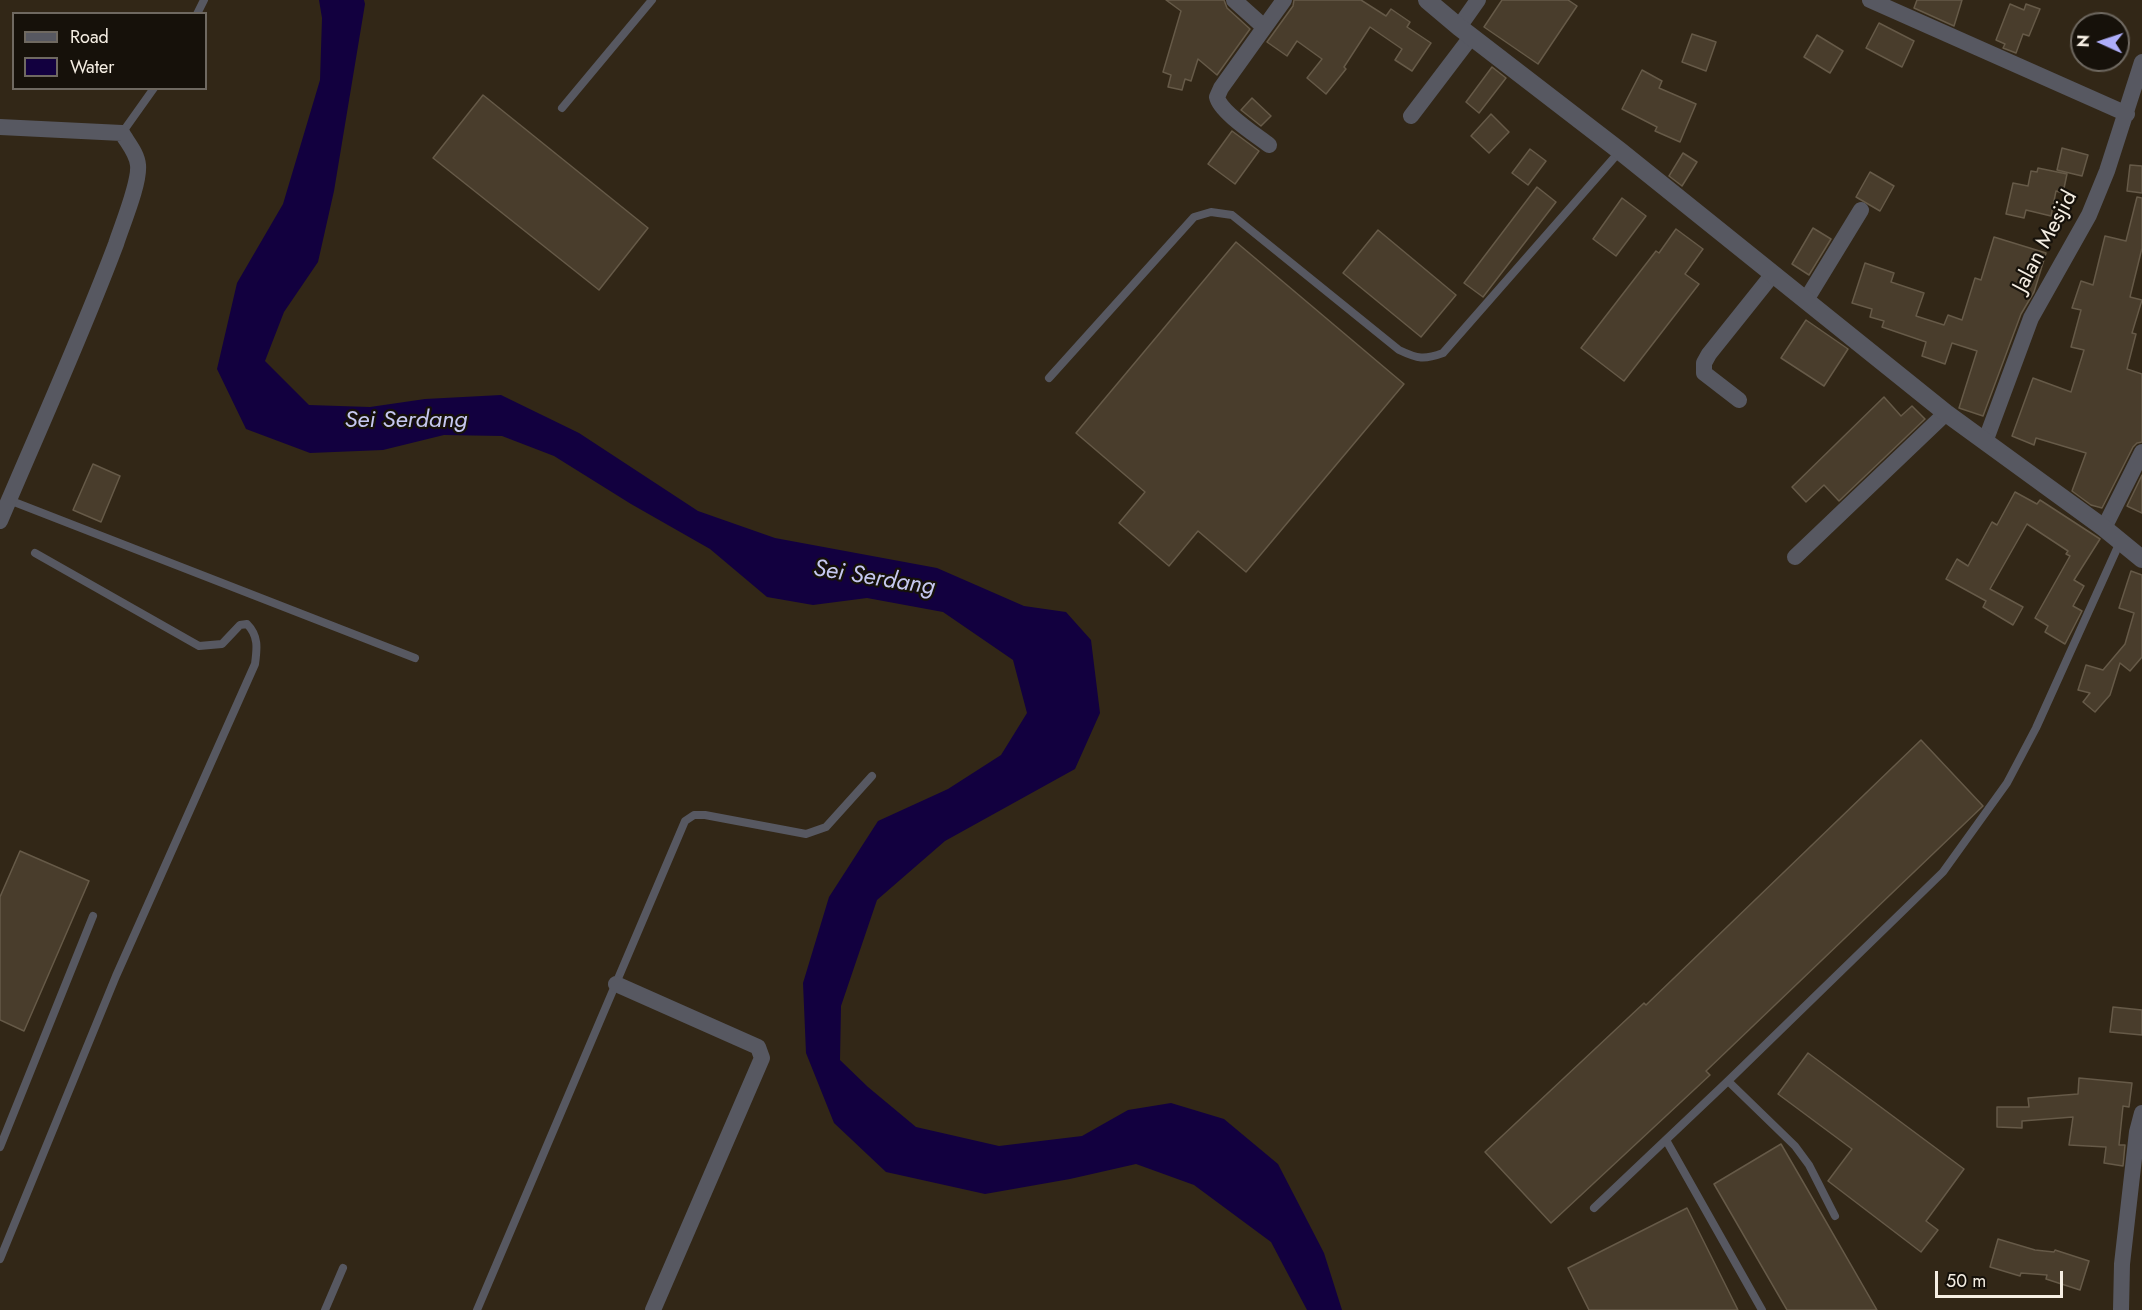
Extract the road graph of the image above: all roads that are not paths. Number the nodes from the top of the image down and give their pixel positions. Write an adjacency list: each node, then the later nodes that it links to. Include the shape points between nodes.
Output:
1 (652, 0): 11 (lane)
2 (1234, 0): 7 (street)
3 (1284, 0): 7 (street)
4 (1427, 0): 8 (street)
5 (1478, 0): 8 (street)
6 (1870, 0): 12 (street)
7 (1264, 27): 16 (street, via 1217,98)
8 (1465, 32): 13 (street); 17 (street)
9 (2142, 62): 12 (street, Jalan Mesjid)
10 (153, 90): 15 (lane)
11 (562, 108)
12 (2127, 114): 24 (street, Jalan Mesjid, via 2090,215 2031,318)
13 (1411, 116)
14 (0, 127): 15 (street)
15 (122, 133): 26 (street, via 138,165 123,223)
16 (1269, 145)
17 (1620, 151): 19 (street); 21 (lane, via 1443,353 1419,358 1399,350 1232,215 1211,212 1194,217)
18 (1861, 210): 20 (street)
19 (1773, 274): 20 (street); 22 (street, via 1704,363 1704,373)
20 (1806, 300): 23 (street)
21 (1048, 378)
22 (1739, 400)
23 (1946, 413): 24 (street); 31 (street)
24 (1984, 442): 28 (street)
25 (2142, 452): 28 (street)
26 (9, 500): 27 (street); 33 (lane)
27 (0, 521)
28 (2104, 528): 29 (street)
29 (2121, 542): 32 (street); 37 (lane, via 2037,728 1980,823 1943,872)
30 (35, 554): 43 (lane, via 199,646 222,644 240,625 247,624 253,630 257,650 255,664 116,976)
31 (1795, 557)
32 (2142, 559)
33 (415, 658)
34 (872, 776): 36 (lane, via 826,827 806,834 705,815 694,815 685,821)
35 (93, 916): 40 (lane)
36 (616, 984): 46 (lane); 47 (street, via 758,1047 762,1058)
37 (1728, 1081): 39 (lane); 42 (lane, via 1795,1146)
38 (2142, 1113): 49 (street, via 2126,1231)
39 (1666, 1140): 41 (lane); 48 (lane)
40 (0, 1148)
41 (1594, 1208)
42 (1835, 1216)
43 (0, 1259)
44 (344, 1268): 45 (lane)
45 (325, 1310)
46 (477, 1310)
47 (653, 1310)
48 (1762, 1310)
49 (2121, 1310)

